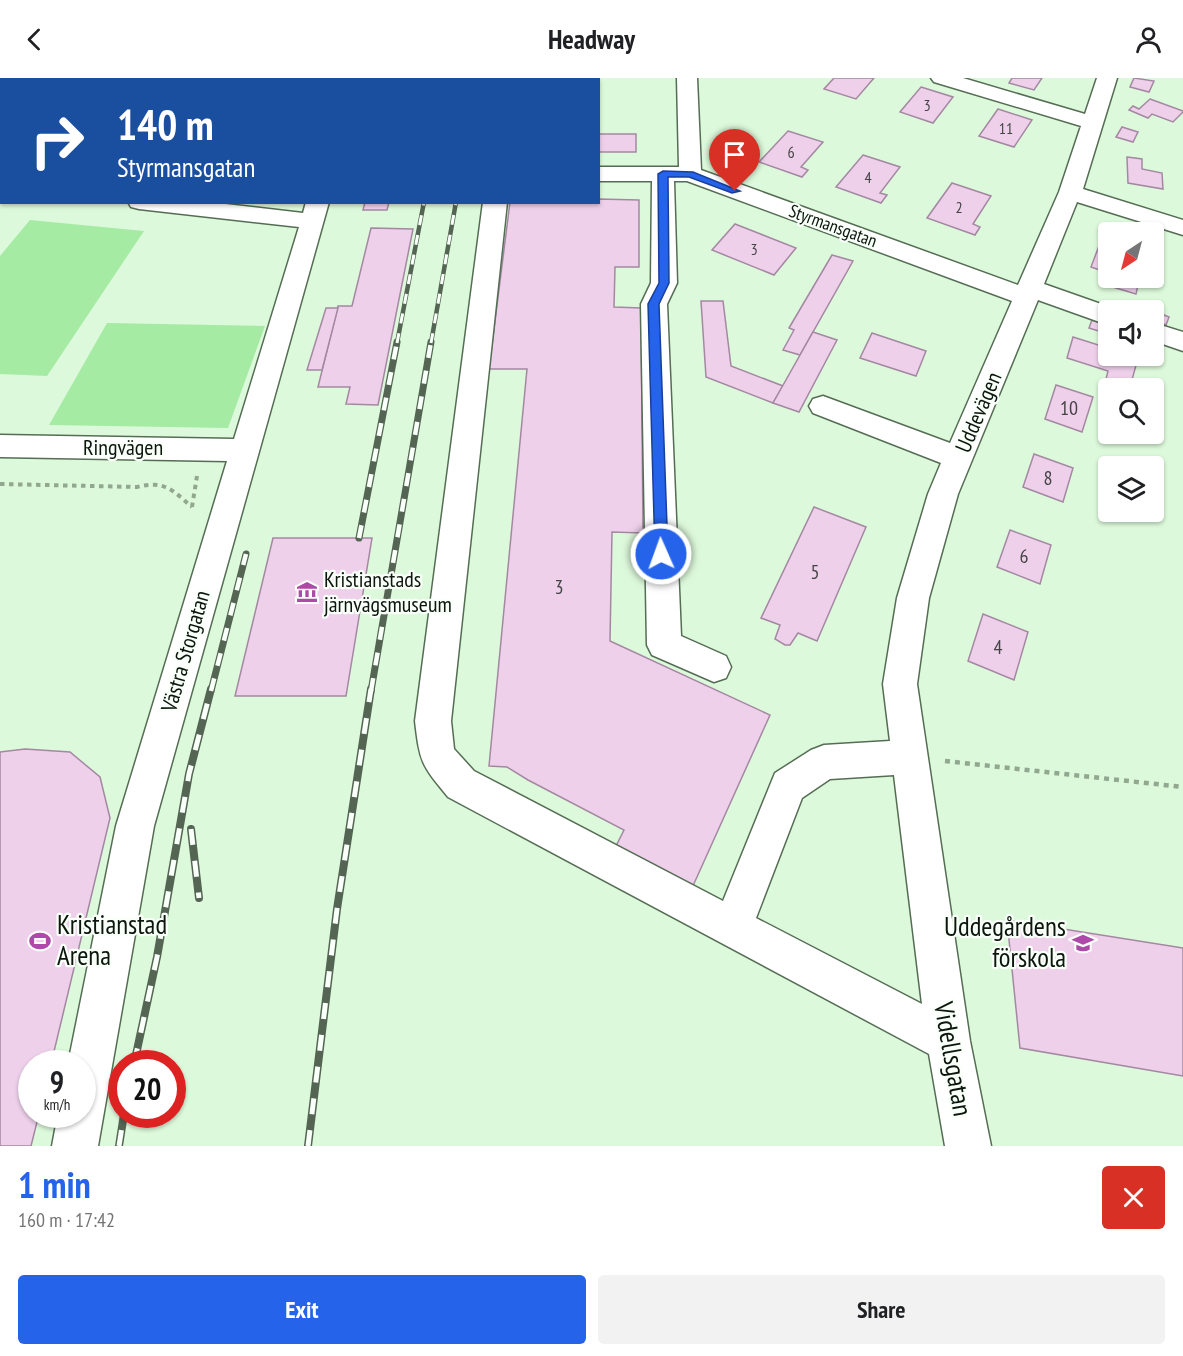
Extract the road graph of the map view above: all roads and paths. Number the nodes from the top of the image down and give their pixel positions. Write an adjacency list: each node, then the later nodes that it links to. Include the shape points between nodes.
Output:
1 (687, 78): 6 (street)
2 (940, 78): 4 (street)
3 (1107, 78): 4 (street, Uddevägen)
4 (1093, 123): 7 (street, Uddevägen)
5 (600, 174): 6 (street, Styrmansgatan)
6 (676, 174): 12 (street, Styrmansgatan); 22 (street, via 664,283 654,304 664,645)
7 (1070, 192): 11 (street); 12 (street, Uddevägen)
8 (174, 204): 10 (street)
9 (495, 204): 25 (street, via 433,720 437,756 462,784)
10 (315, 212): 18 (street, Västra Storgatan)
11 (1183, 228)
12 (1029, 293): 13 (street, Styrmansgatan); 19 (street, Uddevägen)
13 (1098, 313)
14 (1164, 335): 15 (street)
15 (1183, 342)
16 (822, 406): 19 (street)
17 (0, 446): 18 (street, Ringvägen)
18 (247, 450): 27 (street, Västra Storgatan, via 135,826)
19 (959, 458): 23 (street, Uddevägen, via 943,494 913,598 900,684)
20 (0, 484): 21 (path, via 138,488 163,483)
21 (192, 507)
22 (714, 667)
23 (909, 757): 24 (path); 25 (street, via 824,762 788,786); 26 (street, Videllsgatan)
24 (1183, 787)
25 (732, 927): 26 (street)
26 (948, 1041): 30 (street, Videllsgatan)
27 (93, 1050)
28 (78, 1128): 29 (street)
29 (75, 1146)
30 (968, 1146)

